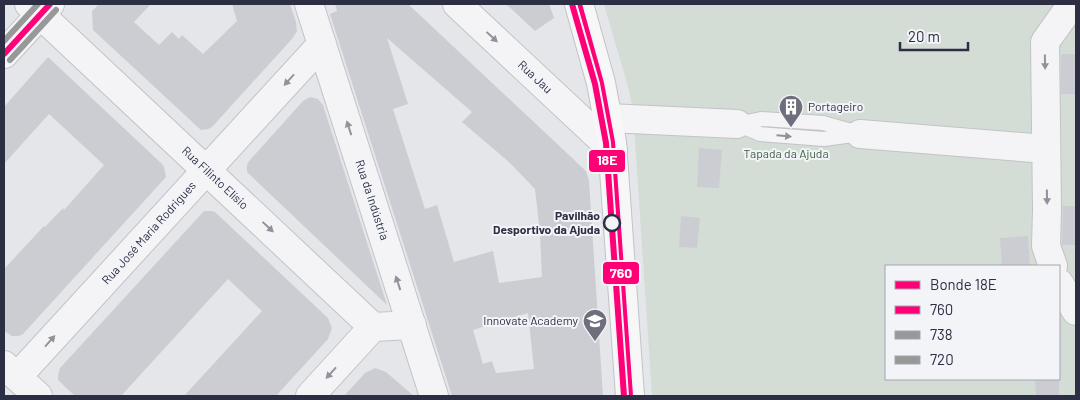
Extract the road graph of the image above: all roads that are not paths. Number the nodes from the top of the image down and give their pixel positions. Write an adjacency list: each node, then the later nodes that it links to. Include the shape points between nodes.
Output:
1 (309, 4): 6 (street, Rua da Indústria)
2 (457, 4): 12 (street, Rua Jau, one-way to 12)
3 (579, 4): 8 (street)
4 (1072, 4): 11 (street, one-way to 11, via 1045,42)
5 (40, 7): 7 (street); 13 (street, Rua Filinto Elísio)
6 (322, 44): 13 (street, Rua José Maria Rodrigues, one-way to 13); 17 (street, Rua da Indústria, one-way to 6)
7 (4, 54)
8 (608, 118): 9 (street); 12 (street)
9 (738, 124): 10 (lane, via 761,119 823,123)
10 (860, 134): 11 (street)
11 (1046, 149): 14 (street, one-way to 14, via 1046,246)
12 (612, 150): 23 (street)
13 (206, 170): 18 (street, Rua Filinto Elísio, one-way to 18); 19 (street, Rua José Maria Rodrigues, one-way to 13)
14 (1053, 265)
15 (1060, 285): 16 (street)
16 (1076, 311)
17 (412, 325): 18 (street); 22 (street, Rua da Indústria)
18 (373, 327): 21 (street, one-way to 21)
19 (11, 371): 20 (street)
20 (38, 396)
21 (310, 396)
22 (434, 396)
23 (630, 396)

